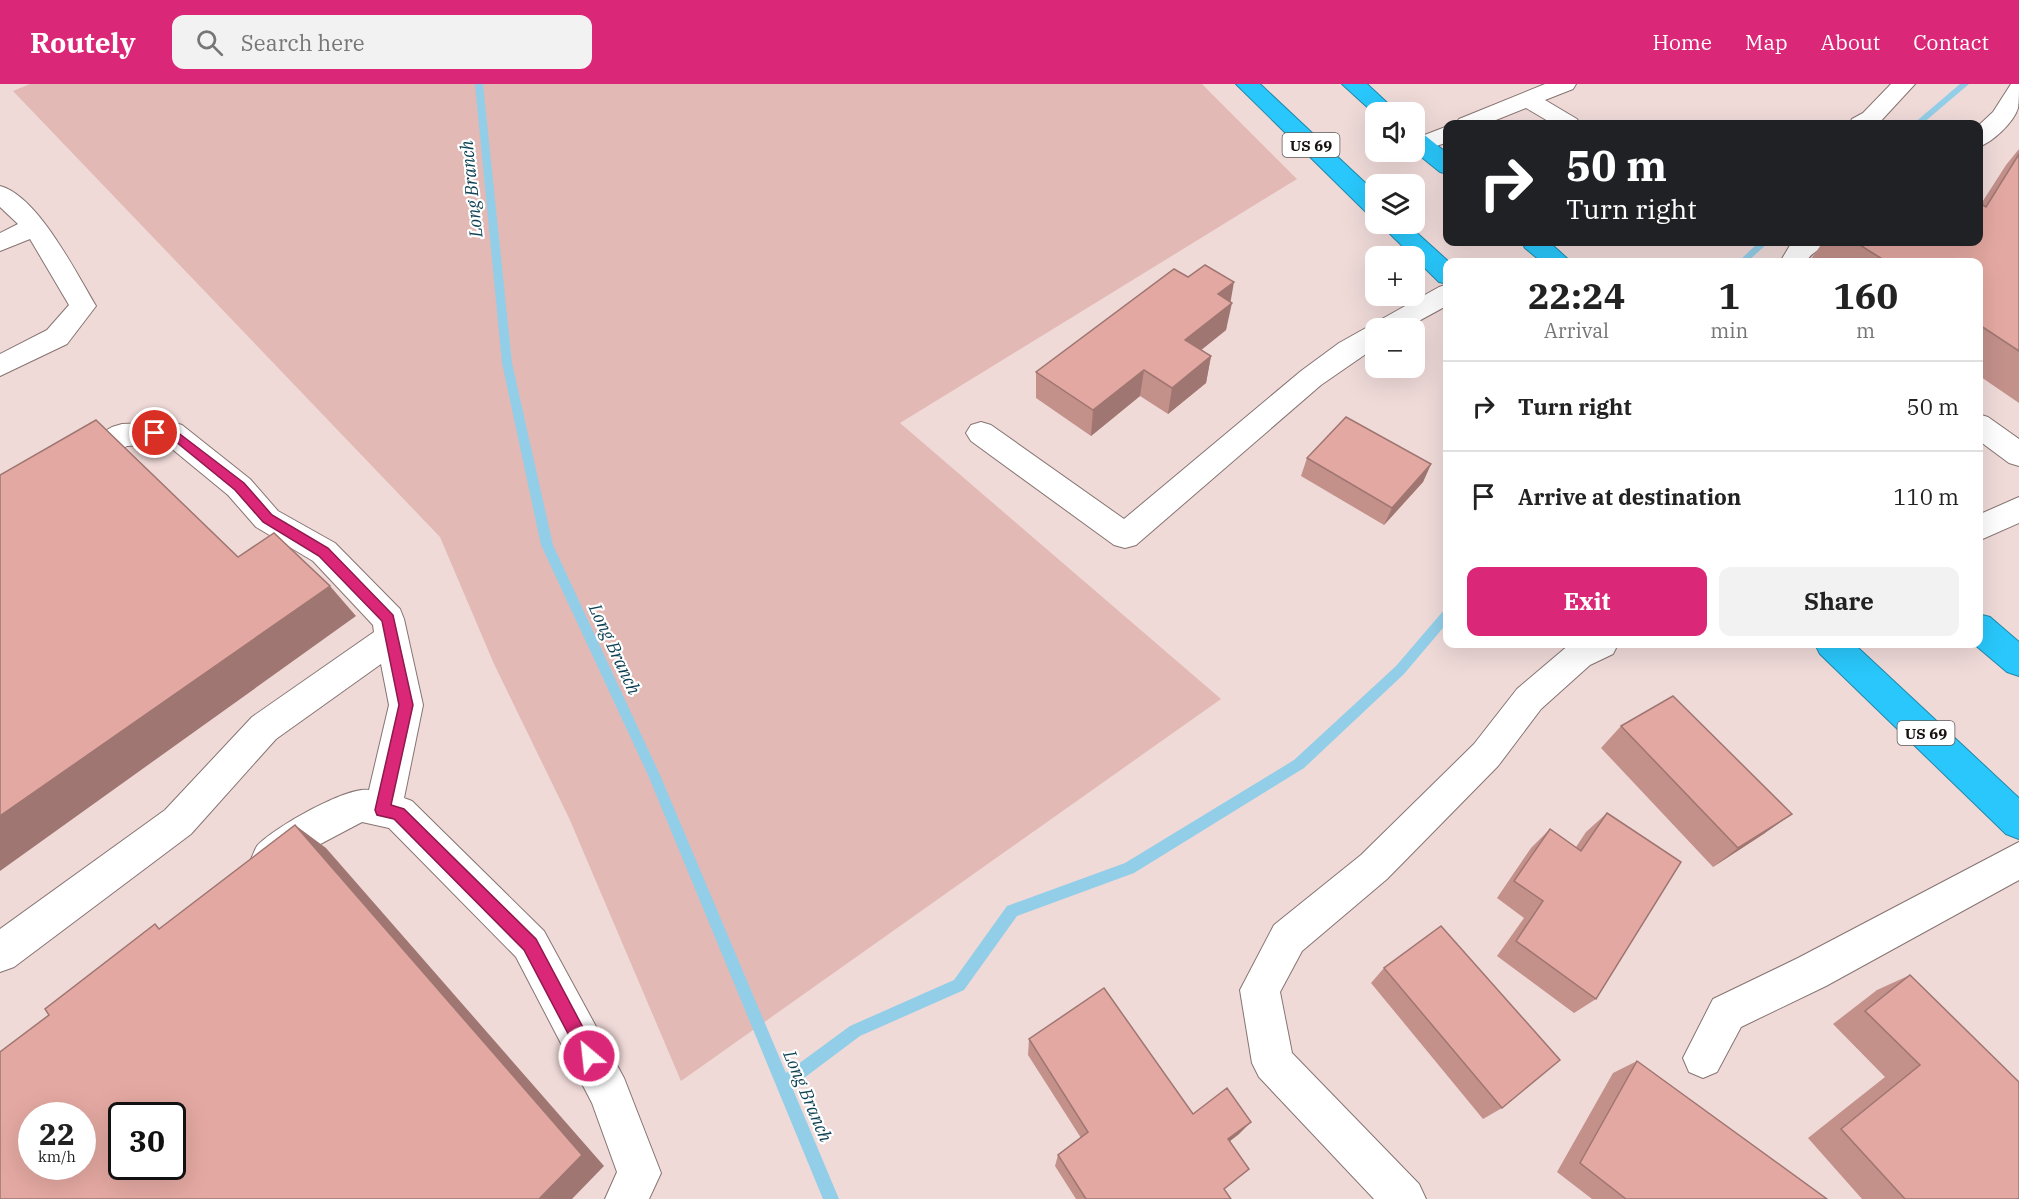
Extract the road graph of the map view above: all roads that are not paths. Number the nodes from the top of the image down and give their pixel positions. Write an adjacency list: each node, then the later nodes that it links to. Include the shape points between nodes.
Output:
1 (1247, 84): 17 (highway, US 69)
2 (1353, 84): 7 (highway)
3 (1565, 84): 6 (street)
4 (1904, 84): 10 (street)
5 (2019, 88): 12 (street, via 2002,116)
6 (1527, 99): 8 (street); 9 (street)
7 (1374, 102)
8 (1477, 120)
9 (1562, 120)
10 (1867, 120)
11 (1443, 134): 13 (street)
12 (1983, 135)
13 (1425, 139)
14 (1425, 147): 15 (highway)
15 (1443, 162)
16 (0, 194): 18 (street)
17 (1365, 197)
18 (35, 226): 20 (street); 29 (street, via 83,306 57,337)
19 (1404, 234): 25 (highway)
20 (0, 243)
21 (1539, 246): 23 (highway)
22 (1804, 246): 24 (street)
23 (1553, 258)
24 (1795, 258)
25 (1443, 271)
26 (1443, 296): 27 (street)
27 (1404, 318)
28 (1365, 341): 31 (street, via 1311,378 1125,536)
29 (0, 366)
30 (1983, 428): 32 (street)
31 (981, 433)
32 (2019, 455)
33 (0, 507): 37 (street, via 122,435 172,432 239,487 267,519 324,552 388,619)
34 (2019, 509): 35 (street)
35 (1983, 527)
36 (1983, 631): 40 (highway)
37 (392, 638): 41 (street, via 406,705); 45 (street, via 264,728 178,822)
38 (1593, 648): 48 (street, via 1578,655 1529,699 1486,755 1382,859 1288,938 1260,990 1273,1063)
39 (1836, 648): 42 (highway, US 69)
40 (2019, 662)
41 (383, 810): 44 (street, via 361,805 334,816 296,838); 47 (street, via 399,813 530,944 609,1094 639,1173)
42 (2019, 822)
43 (2019, 860): 46 (street, via 1812,972 1727,1013)
44 (241, 881)
45 (0, 954)
46 (1703, 1058)
47 (627, 1199)
48 (1404, 1199)

